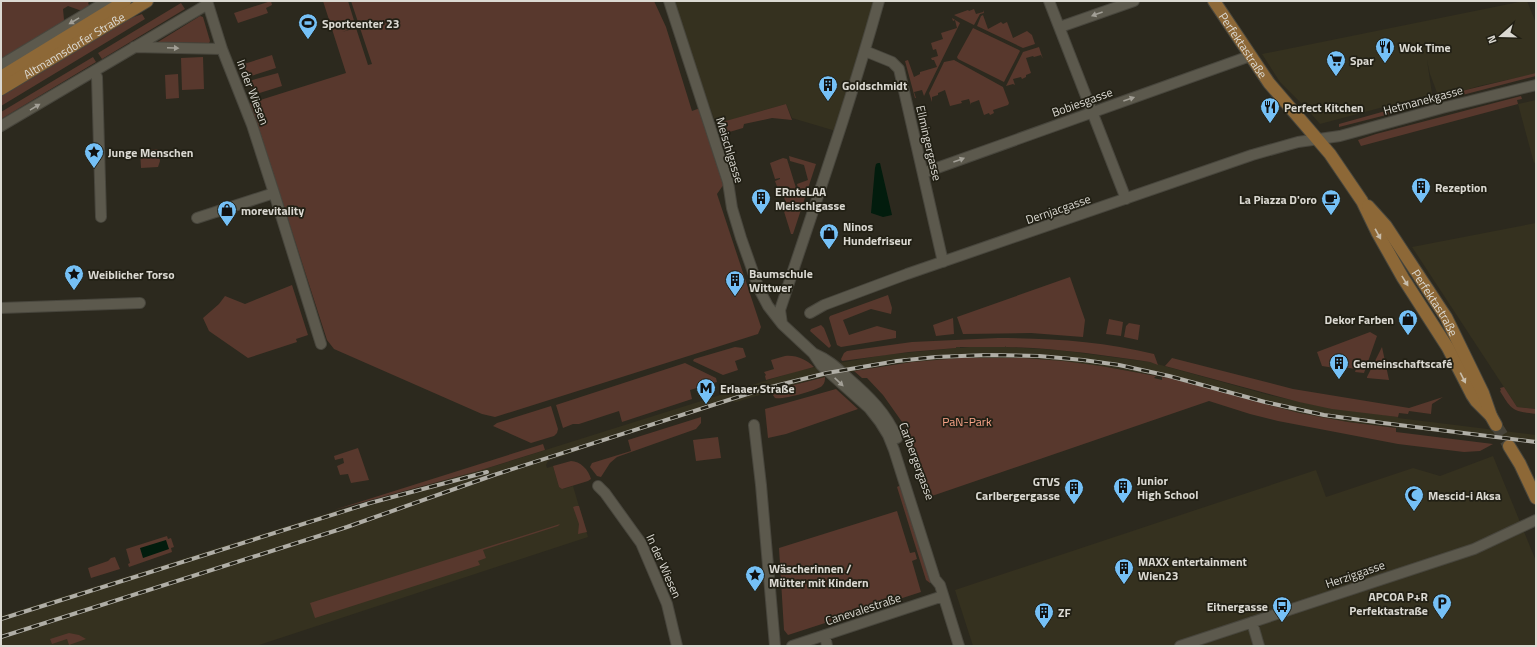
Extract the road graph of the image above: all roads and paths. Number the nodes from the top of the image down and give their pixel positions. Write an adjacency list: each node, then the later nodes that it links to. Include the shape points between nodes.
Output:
1 (107, 1): 15 (street, Altmannsdorfer Straße, one-way to 15)
2 (125, 1): 17 (main road, Altmannsdorfer Straße)
3 (147, 1): 19 (main road, Altmannsdorfer Straße)
4 (669, 1): 32 (street, Meischlgasse, via 728,182 732,208 755,279 764,300)
5 (878, 1): 13 (street)
6 (1049, 1): 10 (street)
7 (1134, 1): 10 (street, one-way to 10)
8 (1214, 1): 14 (main road, Perfektastraße)
9 (208, 2): 11 (street); 12 (street, In der Wiesen)
10 (1060, 27): 20 (street)
11 (134, 47): 12 (street, one-way to 12); 16 (street)
12 (222, 49): 24 (street, In der Wiesen, via 252,125)
13 (865, 51): 23 (street, Ellmingergasse, via 892,62 899,70); 32 (street, via 780,310)
14 (1250, 56): 20 (street, Bobiesgasse, one-way to 14); 22 (main road, Perfektastraße, via 1281,98)
15 (1, 65)
16 (94, 72): 21 (street, one-way to 16); 26 (street, via 97,77)
17 (1, 77)
18 (1536, 85): 22 (street, Hetmanekgasse, via 1340,136)
19 (1, 89)
20 (1092, 111): 23 (street, Bobiesgasse, one-way to 20); 25 (street)
21 (1, 126)
22 (1317, 139): 25 (street, Dernjacgasse, via 1252,155); 34 (main road, Perfektastraße, via 1332,156 1362,201 1386,226 1441,309 1483,393)
23 (923, 173): 28 (street, Ellmingergasse)
24 (274, 193): 27 (street); 33 (street, In der Wiesen)
25 (1126, 199): 28 (street, Dernjacgasse)
26 (101, 217)
27 (197, 218)
28 (943, 262): 31 (street, Dernjacgasse, via 824,305)
29 (140, 303): 30 (street)
30 (1, 308)
31 (810, 313)
32 (782, 324): 40 (street, Carlbergergasse, via 813,353 821,365 869,408 888,434 935,579)
33 (321, 344)
34 (1493, 420)
35 (754, 425): 44 (street)
36 (1509, 446): 38 (main road)
37 (598, 486): 43 (street, In der Wiesen, via 641,543 667,604)
38 (1536, 498)
39 (1536, 520): 41 (street, Herziggasse, via 1474,550)
40 (943, 596): 42 (street, Canevalestraße); 47 (street, Carlbergergasse)
41 (1252, 622): 48 (street, Herziggasse); 49 (street)
42 (825, 635): 45 (street, Canevalestraße); 46 (street)
43 (677, 646)
44 (775, 646)
45 (792, 646)
46 (827, 646)
47 (959, 646)
48 (1180, 646)
49 (1259, 646)

